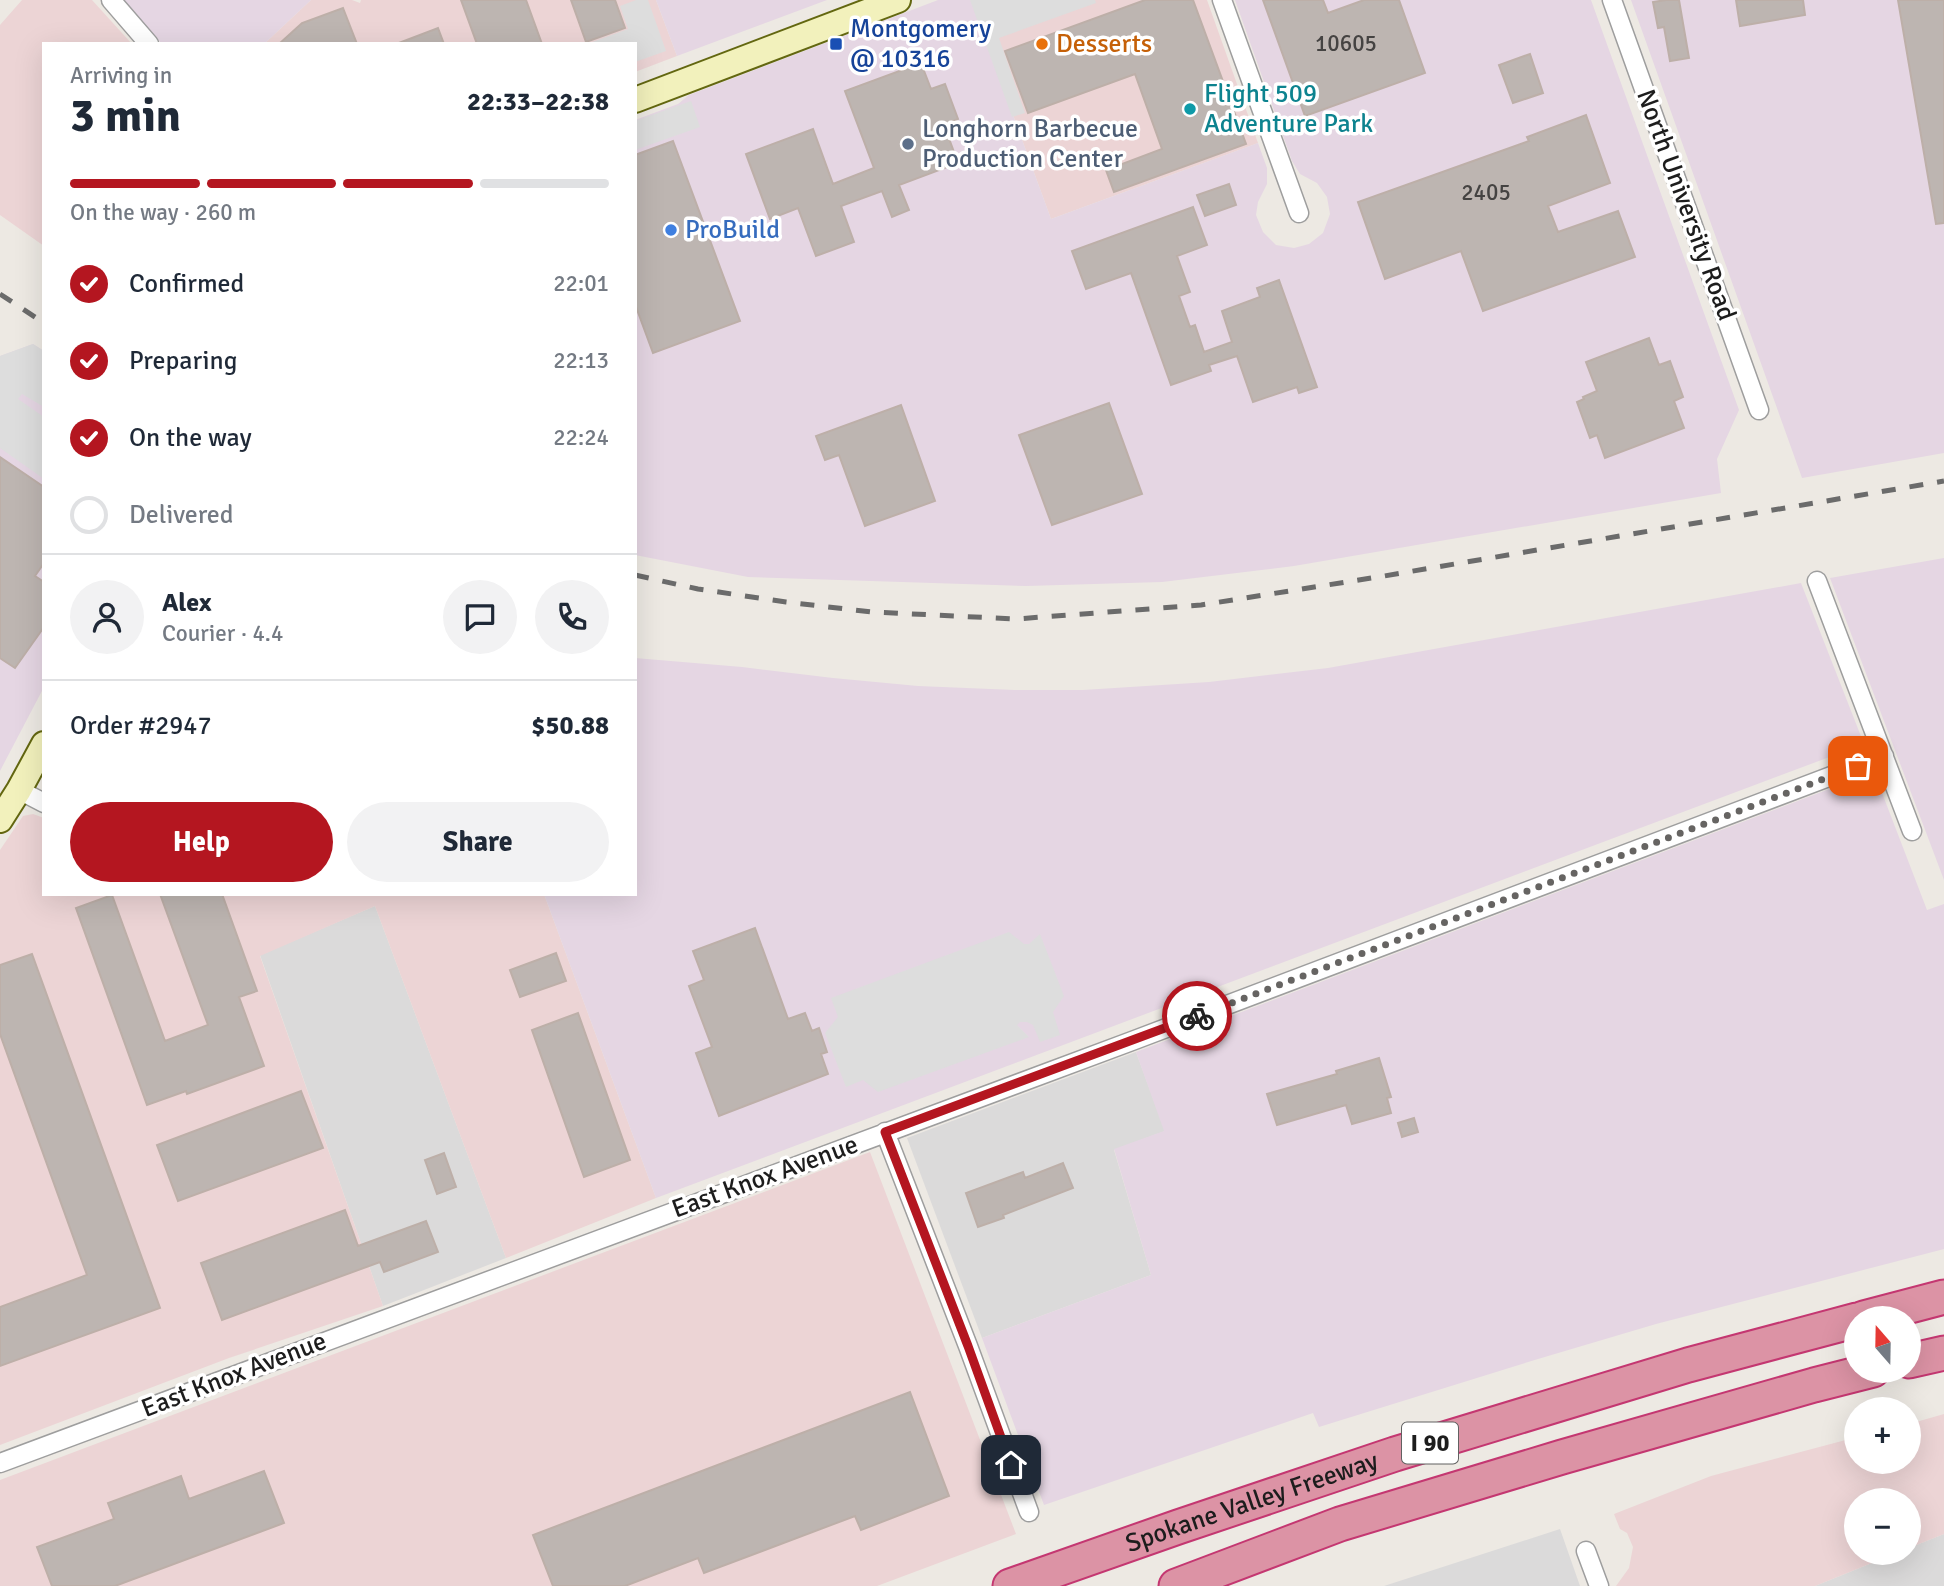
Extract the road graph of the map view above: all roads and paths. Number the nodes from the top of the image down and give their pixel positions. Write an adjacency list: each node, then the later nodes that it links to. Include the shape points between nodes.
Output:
1 (111, 0): 5 (street)
2 (898, 0): 6 (main road)
3 (1222, 0): 7 (street)
4 (1612, 0): 8 (street, North University Road)
5 (147, 42)
6 (637, 99)
7 (1299, 213)
8 (1759, 410)
9 (1816, 581): 11 (street)
10 (42, 748): 12 (main road)
11 (1884, 756): 15 (street); 16 (street, East Knox Avenue)
12 (19, 790): 13 (street); 14 (main road)
13 (42, 802)
14 (0, 820)
15 (1912, 831)
16 (885, 1132): 23 (street, East Knox Avenue); 24 (street)
17 (1944, 1297): 18 (highway)
18 (1910, 1306)
19 (1844, 1323): 26 (highway, Spokane Valley Freeway / I 90, via 1688,1365 1421,1446)
20 (1944, 1353): 21 (highway)
21 (1922, 1358)
22 (1844, 1377): 27 (highway, Spokane Valley Freeway / I 90, via 1340,1524)
23 (0, 1463)
24 (1029, 1512)
25 (1586, 1551): 28 (street)
26 (1010, 1586)
27 (1176, 1586)
28 (1599, 1586)

